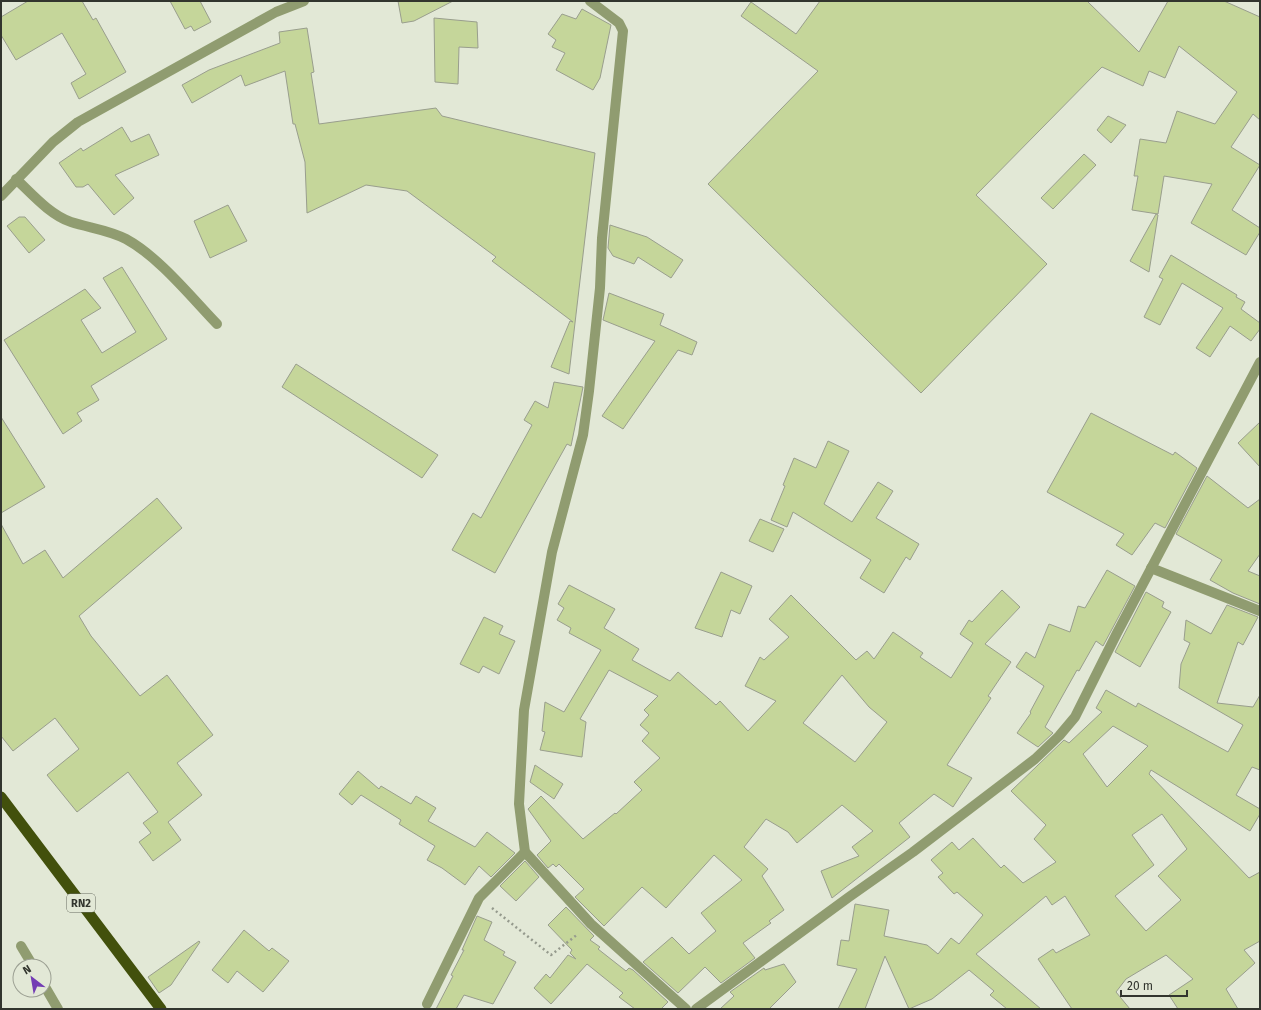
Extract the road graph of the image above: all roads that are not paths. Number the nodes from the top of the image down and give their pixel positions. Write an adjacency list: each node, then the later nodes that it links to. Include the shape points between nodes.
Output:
1 (304, 1): 3 (street, via 276,12 78,122 53,142)
2 (590, 1): 10 (street, via 614,18 623,31 602,238 600,288 583,435 552,552 524,710 519,804)
3 (16, 179): 4 (street); 5 (street, via 51,210 70,222 101,229 126,239 148,254)
4 (1, 196)
5 (217, 324)
6 (1260, 362): 7 (street)
7 (1151, 568): 8 (street); 18 (street, via 1075,717 1059,736 1035,759 914,852)
8 (1260, 611)
9 (1, 797): 16 (highway, RN2)
10 (525, 852): 14 (street, via 479,898); 17 (street, via 591,924)
11 (21, 946): 12 (street)
12 (28, 958)
13 (52, 998): 15 (street)
14 (427, 1004)
15 (58, 1009)
16 (161, 1009)
17 (686, 1009)
18 (696, 1009)

